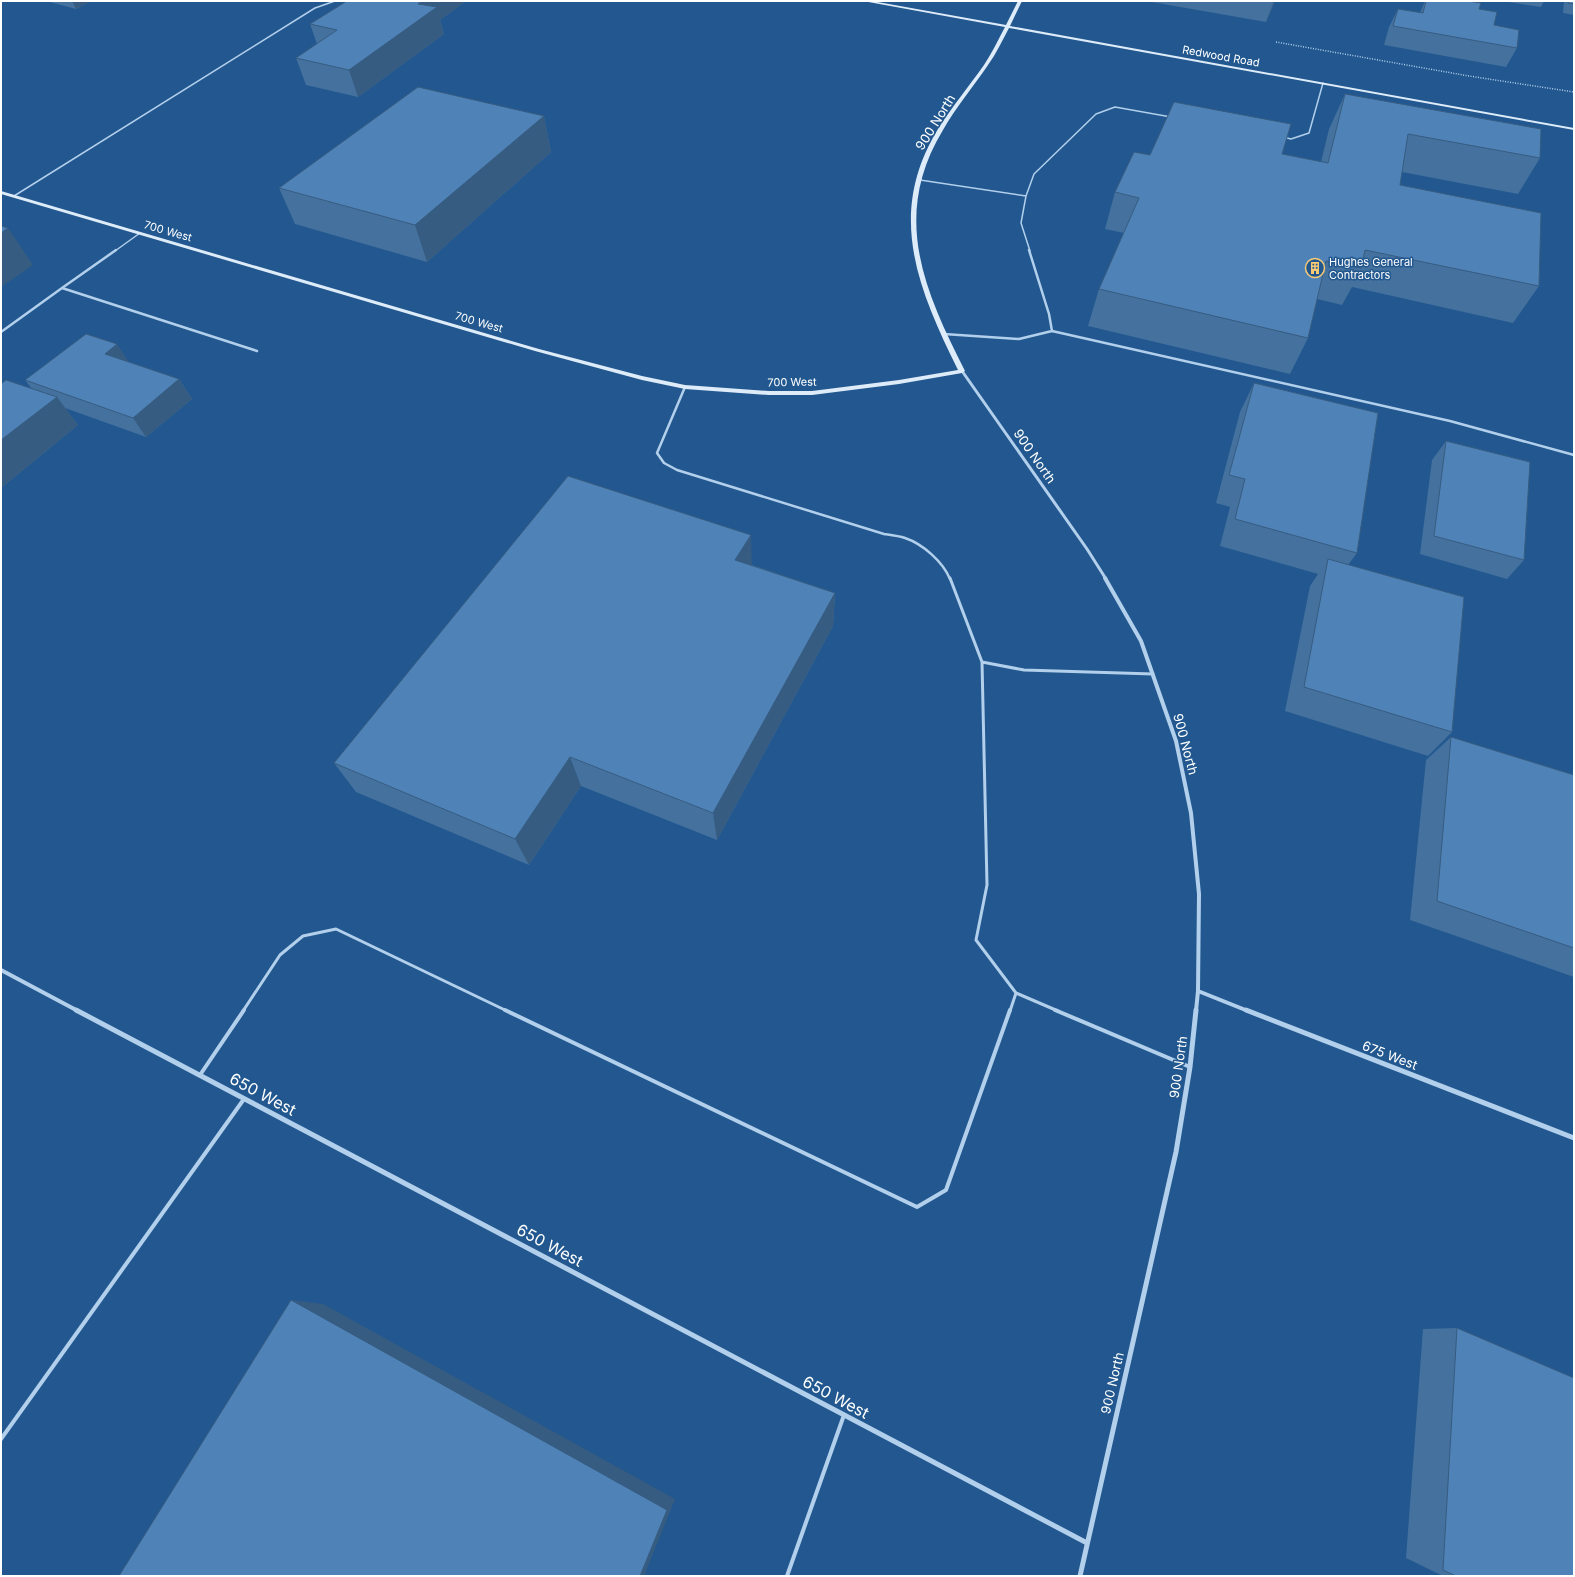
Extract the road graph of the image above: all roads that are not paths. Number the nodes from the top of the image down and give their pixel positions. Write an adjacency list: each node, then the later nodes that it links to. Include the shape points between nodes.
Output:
1 (335, 1): 11 (lane, via 315,8)
2 (865, 1): 4 (street, Redwood Road)
3 (1020, 1): 4 (street, 900 North)
4 (1007, 27): 5 (street, Redwood Road); 9 (street, 900 North, via 987,64 935,140)
5 (1323, 83): 7 (street, Redwood Road); 8 (lane, via 1309,133 1291,139)
6 (1176, 118): 12 (lane, via 1115,107 1096,114 1034,174)
7 (1574, 129)
8 (1276, 136)
9 (918, 179): 12 (lane); 17 (street, 900 North, via 913,205 912,233 917,264 927,298)
10 (1, 192): 11 (street, 700 West)
11 (14, 196): 13 (street, 700 West)
12 (1026, 196): 15 (lane, via 1021,223)
13 (140, 233): 14 (lane); 20 (street, 700 West, via 538,350)
14 (62, 288): 16 (lane); 18 (lane)
15 (1052, 331): 17 (lane, via 1018,339); 21 (lane, via 1450,421)
16 (1, 332)
17 (943, 334): 19 (street, 900 North)
18 (257, 351)
19 (962, 371): 20 (street, 700 West, via 812,393 769,394); 23 (street, 900 North, via 1106,579 1140,640)
20 (685, 387): 22 (lane, via 657,453 664,463 677,470 884,534 906,538 924,548 946,569)
21 (1574, 455)
22 (982, 662): 23 (lane, via 1024,670); 26 (lane, via 987,885 976,940)
23 (1154, 674): 25 (street, 900 North, via 1176,741 1191,813 1199,894)
24 (1, 970): 28 (street, 650 West)
25 (1198, 991): 27 (street, 900 North); 30 (street, 675 West)
26 (1016, 993): 27 (lane); 28 (lane, via 946,1190 917,1207 336,929 303,936 280,955)
27 (1190, 1067): 33 (street, 900 North, via 1176,1152)
28 (200, 1075): 29 (street, 650 West)
29 (244, 1098): 31 (street, 650 West); 32 (lane)
30 (1574, 1138)
31 (844, 1415): 33 (street, 650 West); 34 (lane)
32 (1, 1439)
33 (1087, 1543): 35 (street, 900 North)
34 (787, 1576)
35 (1080, 1576)

